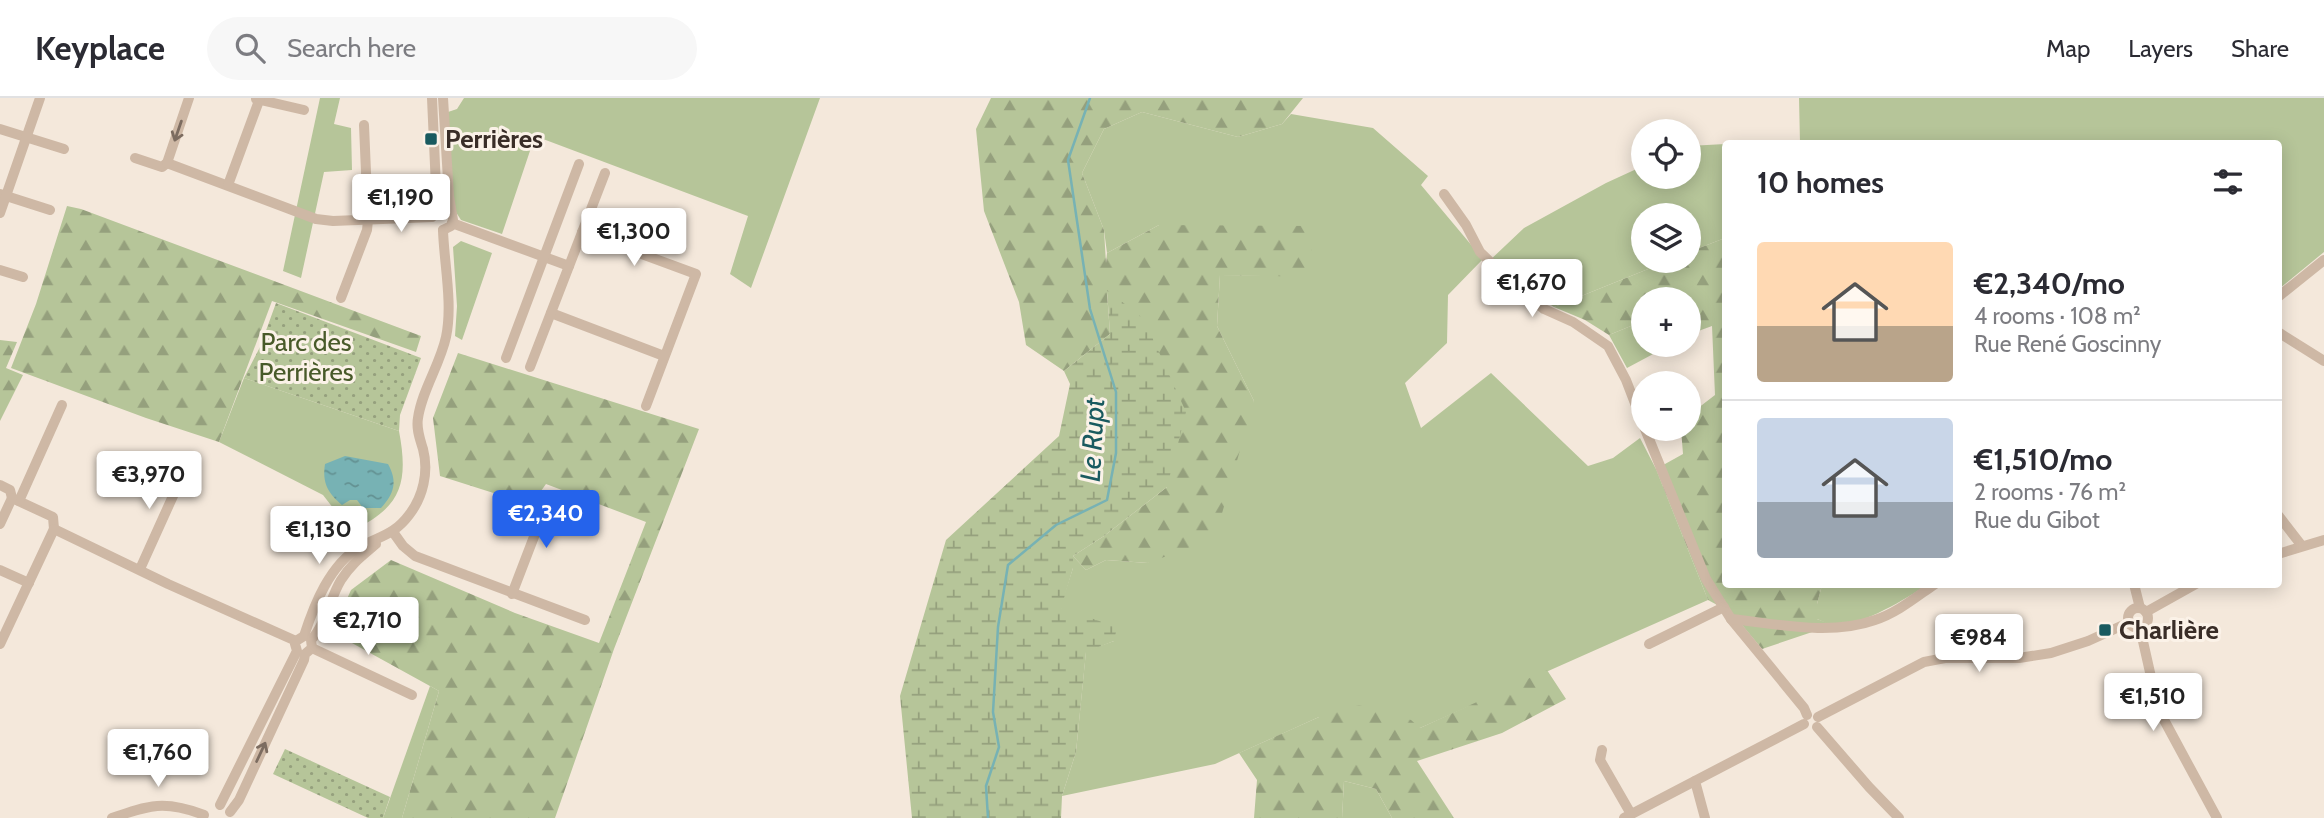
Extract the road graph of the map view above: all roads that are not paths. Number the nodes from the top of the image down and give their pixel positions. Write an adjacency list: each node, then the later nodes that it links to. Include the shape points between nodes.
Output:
1 (40, 98): 9 (street)
2 (189, 98): 12 (street, one-way to 12)
3 (257, 98): 6 (street); 15 (street)
4 (432, 98): 20 (street)
5 (443, 98): 22 (street)
6 (304, 110)
7 (364, 125): 21 (street)
8 (0, 129): 9 (street)
9 (27, 137): 10 (street); 17 (street)
10 (64, 149)
11 (135, 158): 12 (street, via 162,167)
12 (167, 163): 15 (street)
13 (579, 164): 24 (street)
14 (605, 173): 23 (street)
15 (228, 186): 21 (street, via 316,219)
16 (1444, 194): 37 (street, via 1480,252 1512,283 1544,309 1608,346)
17 (3, 195): 18 (street); 19 (street)
18 (50, 210)
19 (0, 213)
20 (435, 214): 21 (street); 22 (street, via 444,209); 22 (street, via 436,227)
21 (369, 220): 30 (street)
22 (449, 222): 24 (street); 48 (street, via 446,338 418,417 423,486 415,507)
23 (582, 232): 26 (street); 33 (street, via 695,274)
24 (545, 257): 26 (street); 34 (street)
25 (2324, 260): 29 (street)
26 (569, 266): 31 (street)
27 (0, 270): 28 (street)
28 (23, 277)
29 (2282, 294)
30 (341, 298)
31 (551, 313): 33 (street); 36 (street)
32 (2282, 335): 35 (street)
33 (664, 356): 39 (street)
34 (506, 358)
35 (2324, 361)
36 (530, 366)
37 (1631, 393)
38 (62, 405): 44 (street)
39 (646, 406)
40 (1650, 441): 59 (street, via 1706,579)
41 (187, 465): 52 (street)
42 (0, 485): 44 (street)
43 (550, 495): 58 (street)
44 (15, 499): 46 (street); 47 (street, via 53,517)
45 (2282, 520): 50 (street)
46 (0, 524)
47 (54, 529): 52 (street); 54 (street)
48 (393, 532): 58 (street, via 415,556); 66 (street, via 359,547 334,572)
49 (2324, 540): 50 (street)
50 (2302, 546): 51 (street)
51 (2282, 553)
52 (140, 569): 66 (street)
53 (0, 570): 54 (street)
54 (29, 583): 65 (street)
55 (1929, 588): 61 (street, via 1878,620 1859,625 1827,629)
56 (2135, 588): 60 (street)
57 (2188, 588): 60 (street)
58 (512, 594): 62 (street)
59 (1724, 607): 61 (street); 64 (street)
60 (2143, 610): 63 (street, via 2131,612); 63 (street, via 2147,624)
61 (1731, 619): 68 (street)
62 (585, 620)
63 (2135, 625): 68 (street, via 2051,653 1931,660); 77 (street, via 2163,718)
64 (1649, 644)
65 (0, 645)
66 (304, 645): 67 (street); 71 (street, via 304,660 239,800)
67 (412, 695)
68 (1812, 721): 70 (street); 76 (street)
69 (1602, 750): 73 (street, via 1600,760)
70 (1695, 780): 73 (street); 75 (street)
71 (227, 812): 72 (street, via 214,806)
72 (203, 816): 74 (street, via 160,804)
73 (1627, 816)
74 (112, 818)
75 (1705, 818)
76 (1899, 818)
77 (2217, 818)

